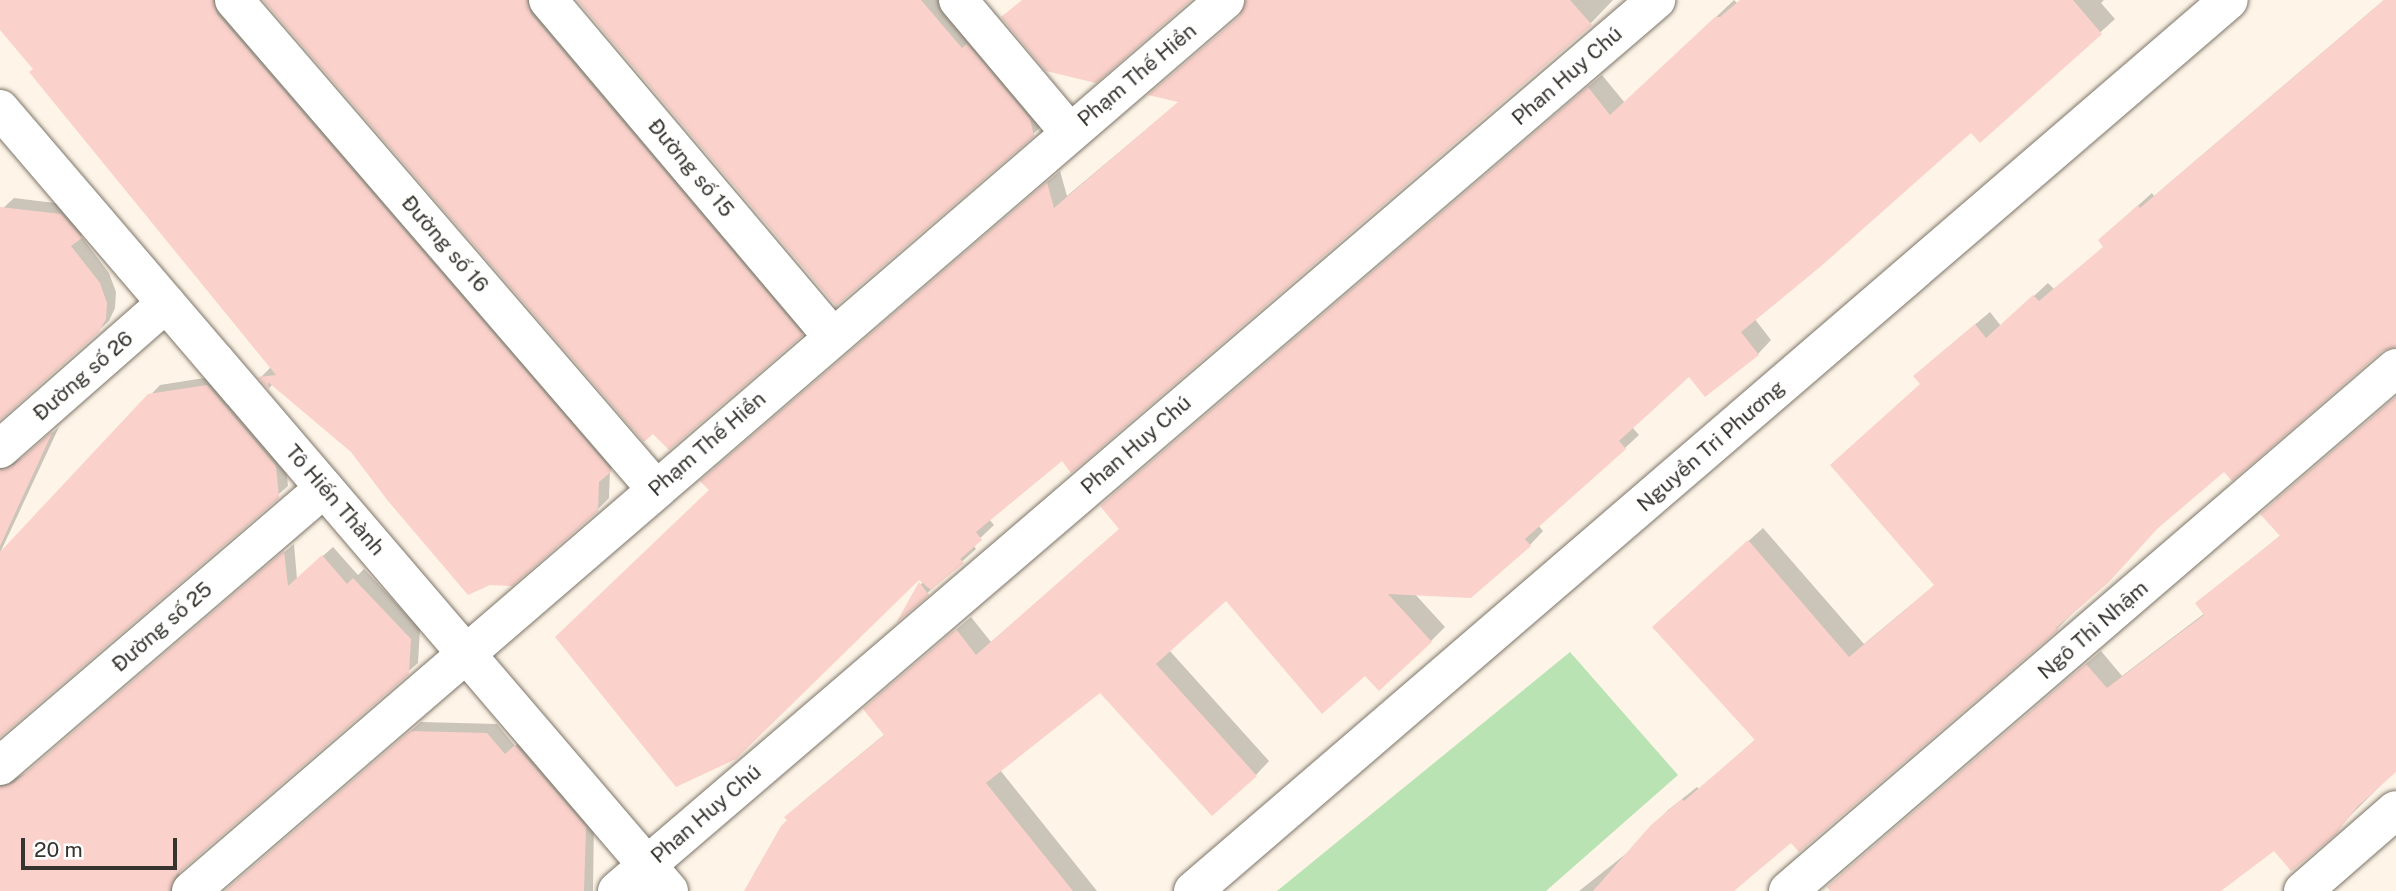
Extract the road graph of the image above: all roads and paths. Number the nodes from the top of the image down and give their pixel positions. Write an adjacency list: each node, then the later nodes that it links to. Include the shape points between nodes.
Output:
1 (234, 0): 14 (street, Đường số 16)
2 (548, 0): 10 (street, Đường số 15)
3 (958, 0): 8 (street)
4 (1225, 0): 8 (street, Phạm Thế Hiển)
5 (1656, 0): 18 (street, Phan Huy Chú)
6 (2229, 0): 21 (street, Nguyển Tri Phương)
7 (4, 121): 9 (street, Tô Hiến Thành)
8 (1069, 132): 10 (street, Phạm Thế Hiển)
9 (166, 303): 12 (street, Đường số 26); 13 (street, Tô Hiến Thành)
10 (833, 337): 14 (street, Phạm Thế Hiển)
11 (2396, 368): 22 (street, Ngô Thì Nhậm)
12 (0, 449)
13 (324, 488): 15 (street, Tô Hiến Thành); 16 (street, Đường số 25)
14 (655, 488): 15 (street, Phạm Thế Hiển)
15 (465, 652): 18 (street, Tô Hiến Thành); 19 (street, Phạm Thế Hiển)
16 (0, 766)
17 (2396, 810): 23 (street)
18 (658, 878): 20 (street, Phan Huy Chú)
19 (191, 891)
20 (617, 891)
21 (1193, 891)
22 (1788, 891)
23 (2302, 891)

